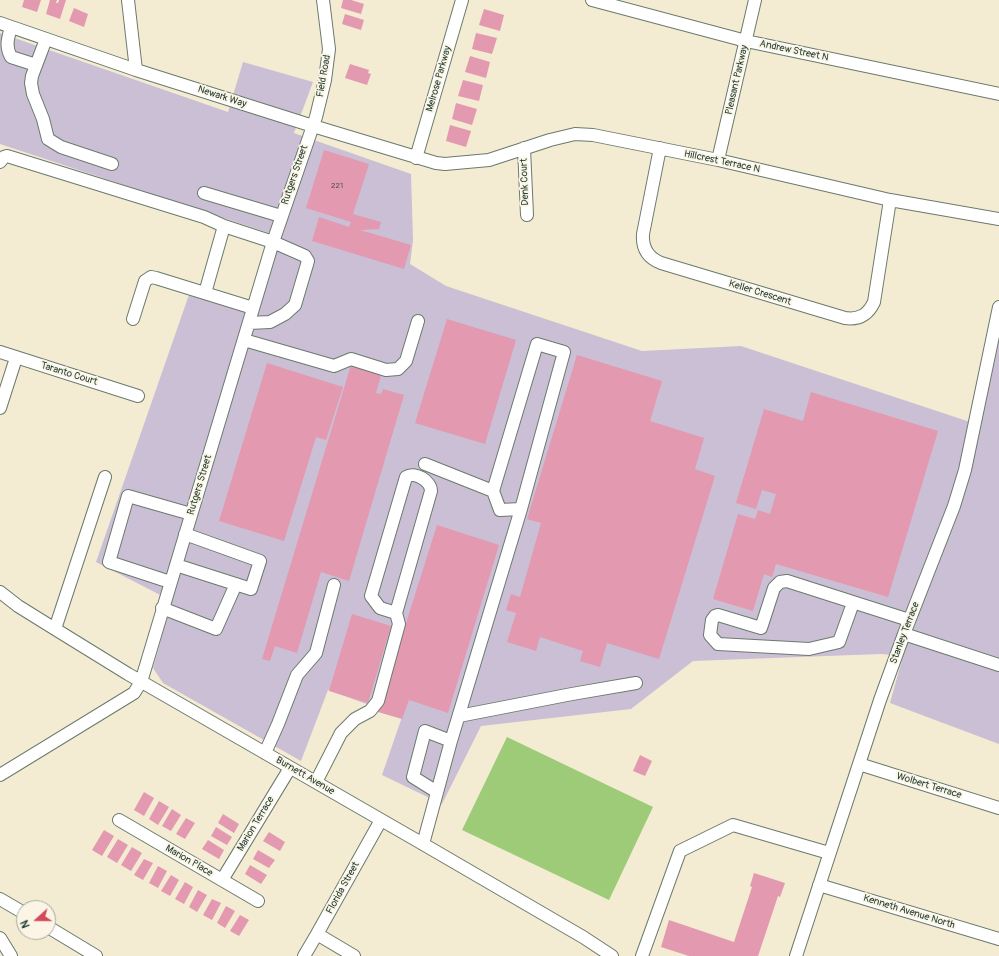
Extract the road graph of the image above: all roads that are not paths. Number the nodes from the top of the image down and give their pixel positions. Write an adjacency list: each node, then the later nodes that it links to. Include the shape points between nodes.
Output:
1 (128, 0): 10 (street)
2 (323, 0): 12 (street, Field Road, via 329,49 325,80)
3 (462, 0): 15 (street, Melrose Parkway)
4 (592, 0): 8 (street, Andrew Street N)
5 (755, 0): 8 (street, Pleasant Parkway)
6 (6, 25): 7 (street, Newark Way); 9 (street, via 7,50 11,57)
7 (46, 39): 9 (street); 10 (street, Newark Way)
8 (746, 41): 11 (street, Andrew Street N); 16 (street, Pleasant Parkway)
9 (36, 65): 18 (street, via 31,83 48,139 61,147)
10 (136, 70): 12 (street, Newark Way)
11 (999, 94)
12 (313, 126): 15 (street, Newark Way); 23 (street, Rutgers Street)
13 (524, 148): 14 (street, Hillcrest Terrace N, via 575,134 609,137); 19 (street, Hillcrest Terrace N, via 489,160); 22 (street, Denk Court)
14 (660, 148): 16 (street, Hillcrest Terrace N); 21 (street, Keller Crescent, via 643,234 645,250 649,256 661,263 845,318 859,318 865,315 874,302)
15 (416, 158): 19 (street, Newark Way)
16 (718, 160): 21 (street, Hillcrest Terrace N)
17 (0, 162): 25 (street, via 7,156 204,217)
18 (112, 164)
19 (445, 164)
20 (204, 193): 23 (street)
21 (890, 200): 24 (street, Hillcrest Terrace N)
22 (527, 215)
23 (281, 216): 26 (street, Rutgers Street)
24 (999, 219)
25 (224, 226): 26 (street); 27 (street)
26 (273, 242): 29 (street, Rutgers Street); 32 (street, via 305,256 308,261 295,305 270,322)
27 (205, 293): 29 (street); 30 (street, via 151,277 145,281)
28 (999, 307): 33 (street, Stanley Terrace)
29 (253, 308): 32 (street, Rutgers Street)
30 (133, 319)
31 (418, 321): 34 (street, via 406,361 398,369 386,370 351,359 334,366)
32 (249, 323): 34 (street, Rutgers Street)
33 (996, 338): 53 (street, Stanley Terrace, via 954,506)
34 (244, 340): 43 (street, Rutgers Street)
35 (0, 352): 36 (street, Taranto Court)
36 (16, 358): 37 (street, Taranto Court); 38 (street)
37 (138, 396)
38 (0, 408)
39 (425, 464): 41 (street)
40 (105, 477): 55 (street)
41 (493, 491): 42 (street, via 500,510); 42 (street, via 537,344 564,352)
42 (521, 509): 61 (street)
43 (191, 514): 44 (street, Rutgers Street); 46 (street, via 128,496 109,562)
44 (185, 534): 45 (street, Rutgers Street); 47 (street, via 260,561 251,589)
45 (176, 565): 46 (street, Rutgers Street); 47 (street)
46 (170, 582): 51 (street, Rutgers Street)
47 (236, 584): 51 (street, via 216,629)
48 (334, 584): 63 (street, via 316,653 297,675)
49 (0, 592): 55 (street, Burnett Avenue)
50 (853, 602): 53 (street); 54 (street, via 787,581 780,582 774,588); 57 (street, via 839,642 810,649)
51 (162, 608): 59 (street, Rutgers Street)
52 (396, 613): 52 (street, via 431,491 428,483 414,474 406,476 371,596 380,608); 67 (street, via 399,624 378,701 370,711 355,719 341,733)
53 (909, 620): 56 (street, Stanley Terrace)
54 (761, 628): 57 (street); 57 (street, via 718,615 712,620 710,635 718,644)
55 (55, 629): 59 (street, Burnett Avenue)
56 (904, 634): 58 (street); 64 (street, Stanley Terrace)
57 (756, 647)
58 (999, 665)
59 (141, 682): 63 (street, Burnett Avenue); 66 (street, Rutgers Street, via 134,693)
60 (636, 683): 61 (street)
61 (459, 716): 62 (street)
62 (451, 741): 68 (street); 68 (street, via 425,731 413,777)
63 (265, 753): 65 (street, Burnett Avenue)
64 (858, 764): 69 (street, Wolbert Terrace); 73 (street, Stanley Terrace)
65 (290, 768): 67 (street, Burnett Avenue); 74 (street, Marion Terrace)
66 (0, 775)
67 (316, 782): 71 (street, Burnett Avenue)
68 (437, 792): 72 (street)
69 (999, 808)
70 (119, 820): 74 (street, Marion Place)
71 (381, 820): 72 (street, Burnett Avenue); 80 (street, Florida Street)
72 (423, 844): 88 (street, Burnett Avenue)
73 (829, 853): 75 (street, Stanley Terrace); 83 (street, via 733,825 680,851)
74 (222, 880): 77 (street, Marion Place)
75 (818, 885): 82 (street, Kenneth Avenue North); 89 (street, Stanley Terrace)
76 (0, 899): 78 (street)
77 (258, 901)
78 (16, 908)
79 (56, 932): 85 (street)
80 (317, 934): 86 (street, Florida Street); 87 (street)
81 (0, 938): 84 (street)
82 (999, 939)
83 (646, 955)
84 (11, 956)
85 (96, 956)
86 (304, 956)
87 (354, 956)
88 (612, 956)
89 (796, 956)

